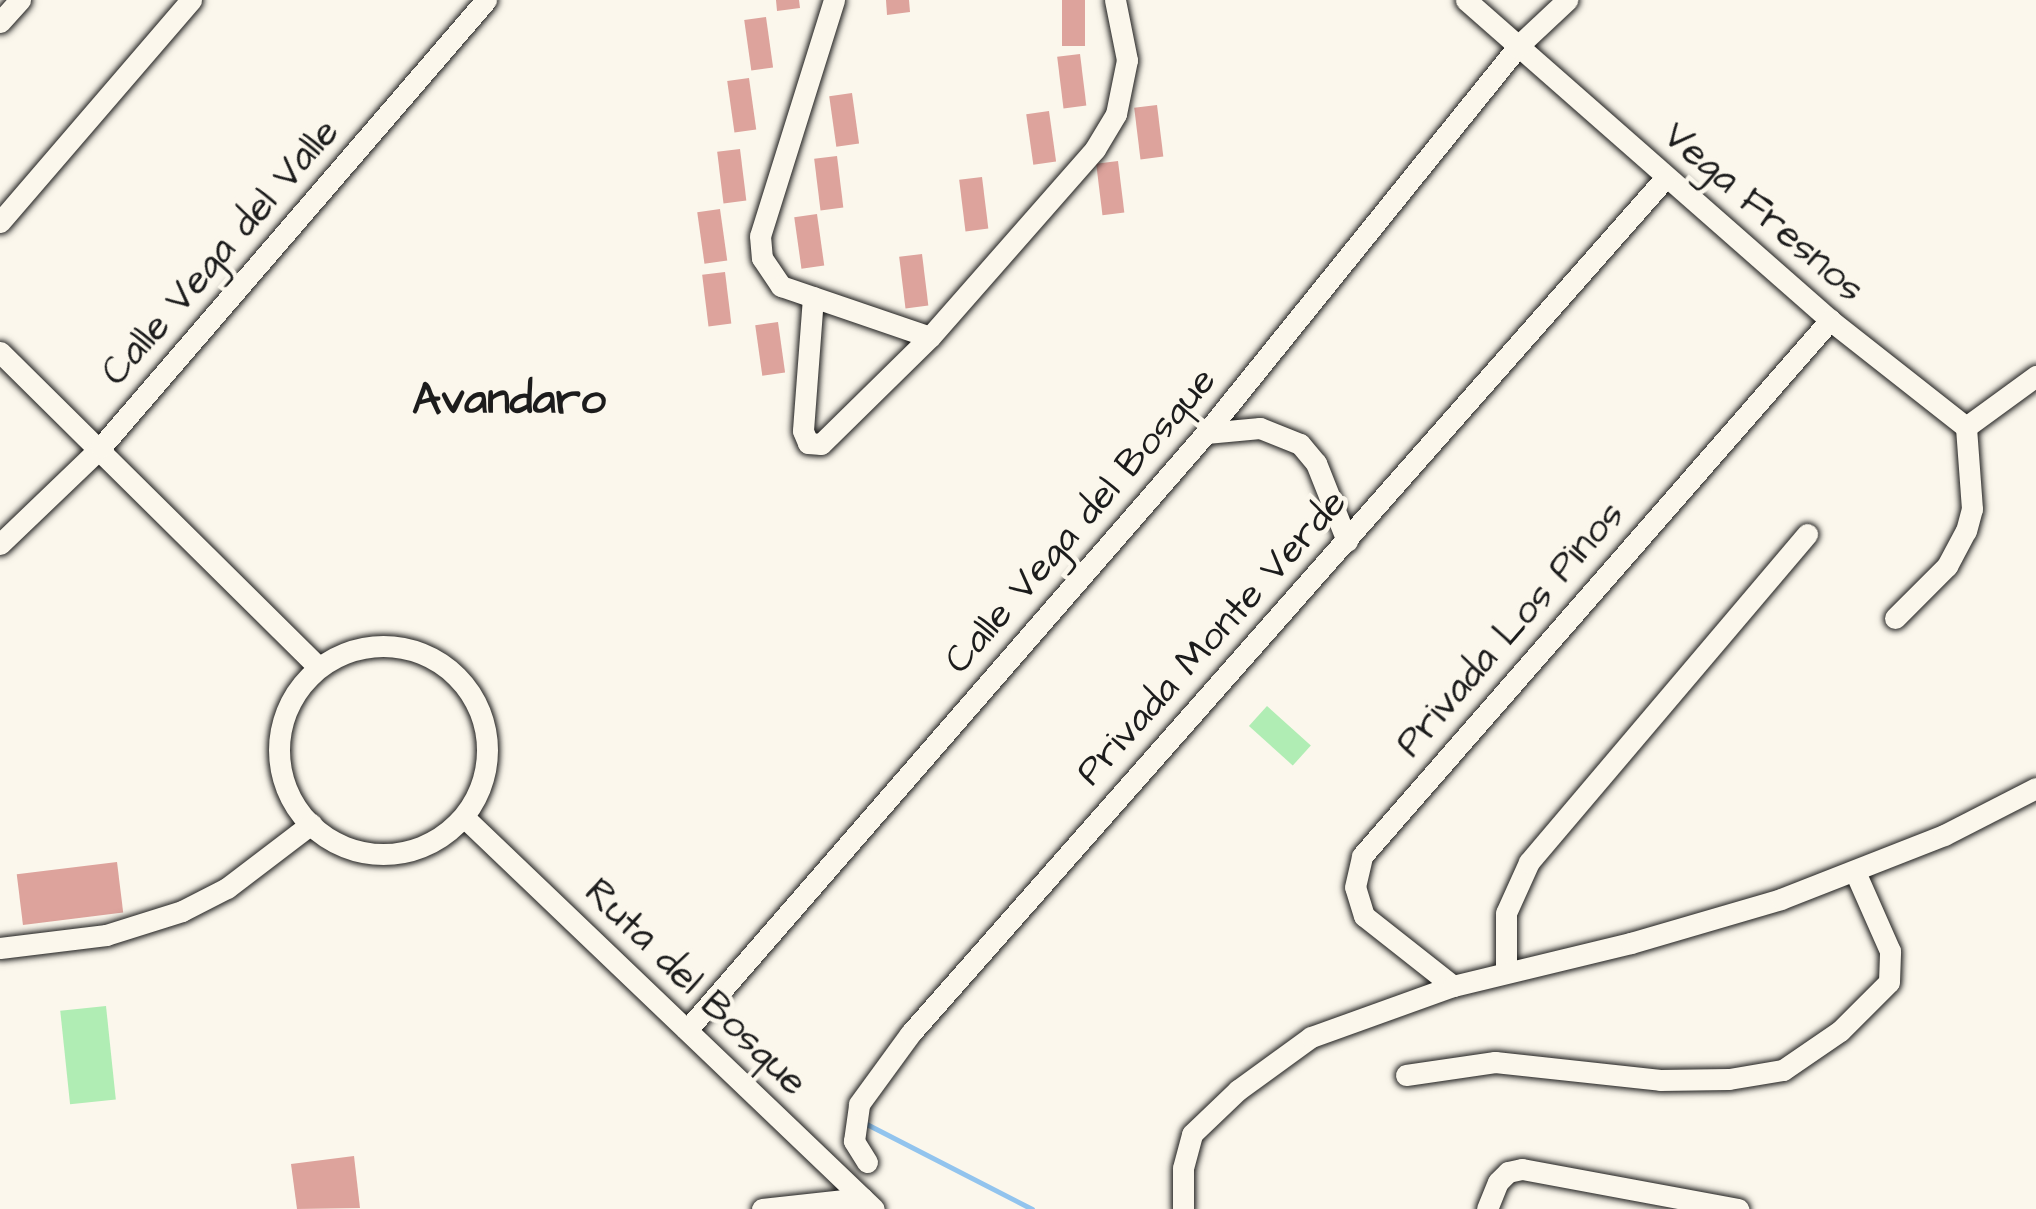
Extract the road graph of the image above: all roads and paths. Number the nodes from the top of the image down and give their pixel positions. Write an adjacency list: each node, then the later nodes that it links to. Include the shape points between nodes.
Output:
1 (20, 0): 8 (street)
2 (191, 0): 11 (street)
3 (486, 0): 19 (street, Calle Vega del Valle)
4 (834, 0): 12 (street, via 760,236 772,278)
5 (1115, 0): 14 (street, via 1126,60 1116,114 1096,149)
6 (1466, 0): 9 (street, Vega Fresnos)
7 (1567, 0): 9 (street, Calle Vega del Bosque)
8 (0, 22)
9 (1517, 47): 10 (street, Vega Fresnos); 18 (street, Calle Vega del Bosque)
10 (1666, 177): 13 (street, Vega Fresnos); 21 (street, Privada Monte Verde)
11 (0, 222)
12 (813, 297): 14 (street); 14 (street, via 808,443 821,444)
13 (1831, 320): 17 (street, Vega Fresnos); 31 (street, Privada Los Pinos, via 1362,856 1355,887 1364,916)
14 (930, 337)
15 (0, 352): 19 (street)
16 (2036, 376): 17 (street)
17 (1966, 427): 23 (street, via 1966,532 1947,566)
18 (1206, 433): 21 (street, via 1260,428 1300,444 1316,463); 32 (street, Calle Vega del Bosque)
19 (101, 447): 22 (street, Calle Vega del Valle); 24 (street)
20 (1807, 534): 30 (street, via 1529,862 1506,913)
21 (1347, 542): 34 (street, Privada Monte Verde, via 881,1071 855,1122 854,1141)
22 (0, 544)
23 (1895, 618)
24 (317, 666): 26 (street, via 381,647 430,661 469,694 489,758); 27 (street, via 283,710 277,737 288,794)
25 (2036, 788): 28 (street)
26 (466, 819): 27 (street, via 431,846 387,855 342,845); 32 (street, Ruta del Bosque)
27 (311, 824): 29 (street, via 182,911 106,935)
28 (1856, 874): 30 (street, via 1631,944); 33 (street, via 1890,951 1889,982 1840,1031 1783,1070 1660,1080 1496,1062)
29 (0, 948)
30 (1506, 970): 31 (street)
31 (1454, 986): 37 (street, via 1311,1037 1238,1090 1192,1134)
32 (687, 1030): 35 (street, Ruta del Bosque)
33 (1406, 1075)
34 (867, 1162)
35 (868, 1203): 36 (street)
36 (763, 1209)
37 (1184, 1209)
38 (1487, 1209): 39 (street, via 1498,1182 1522,1169)
39 (1738, 1209)

